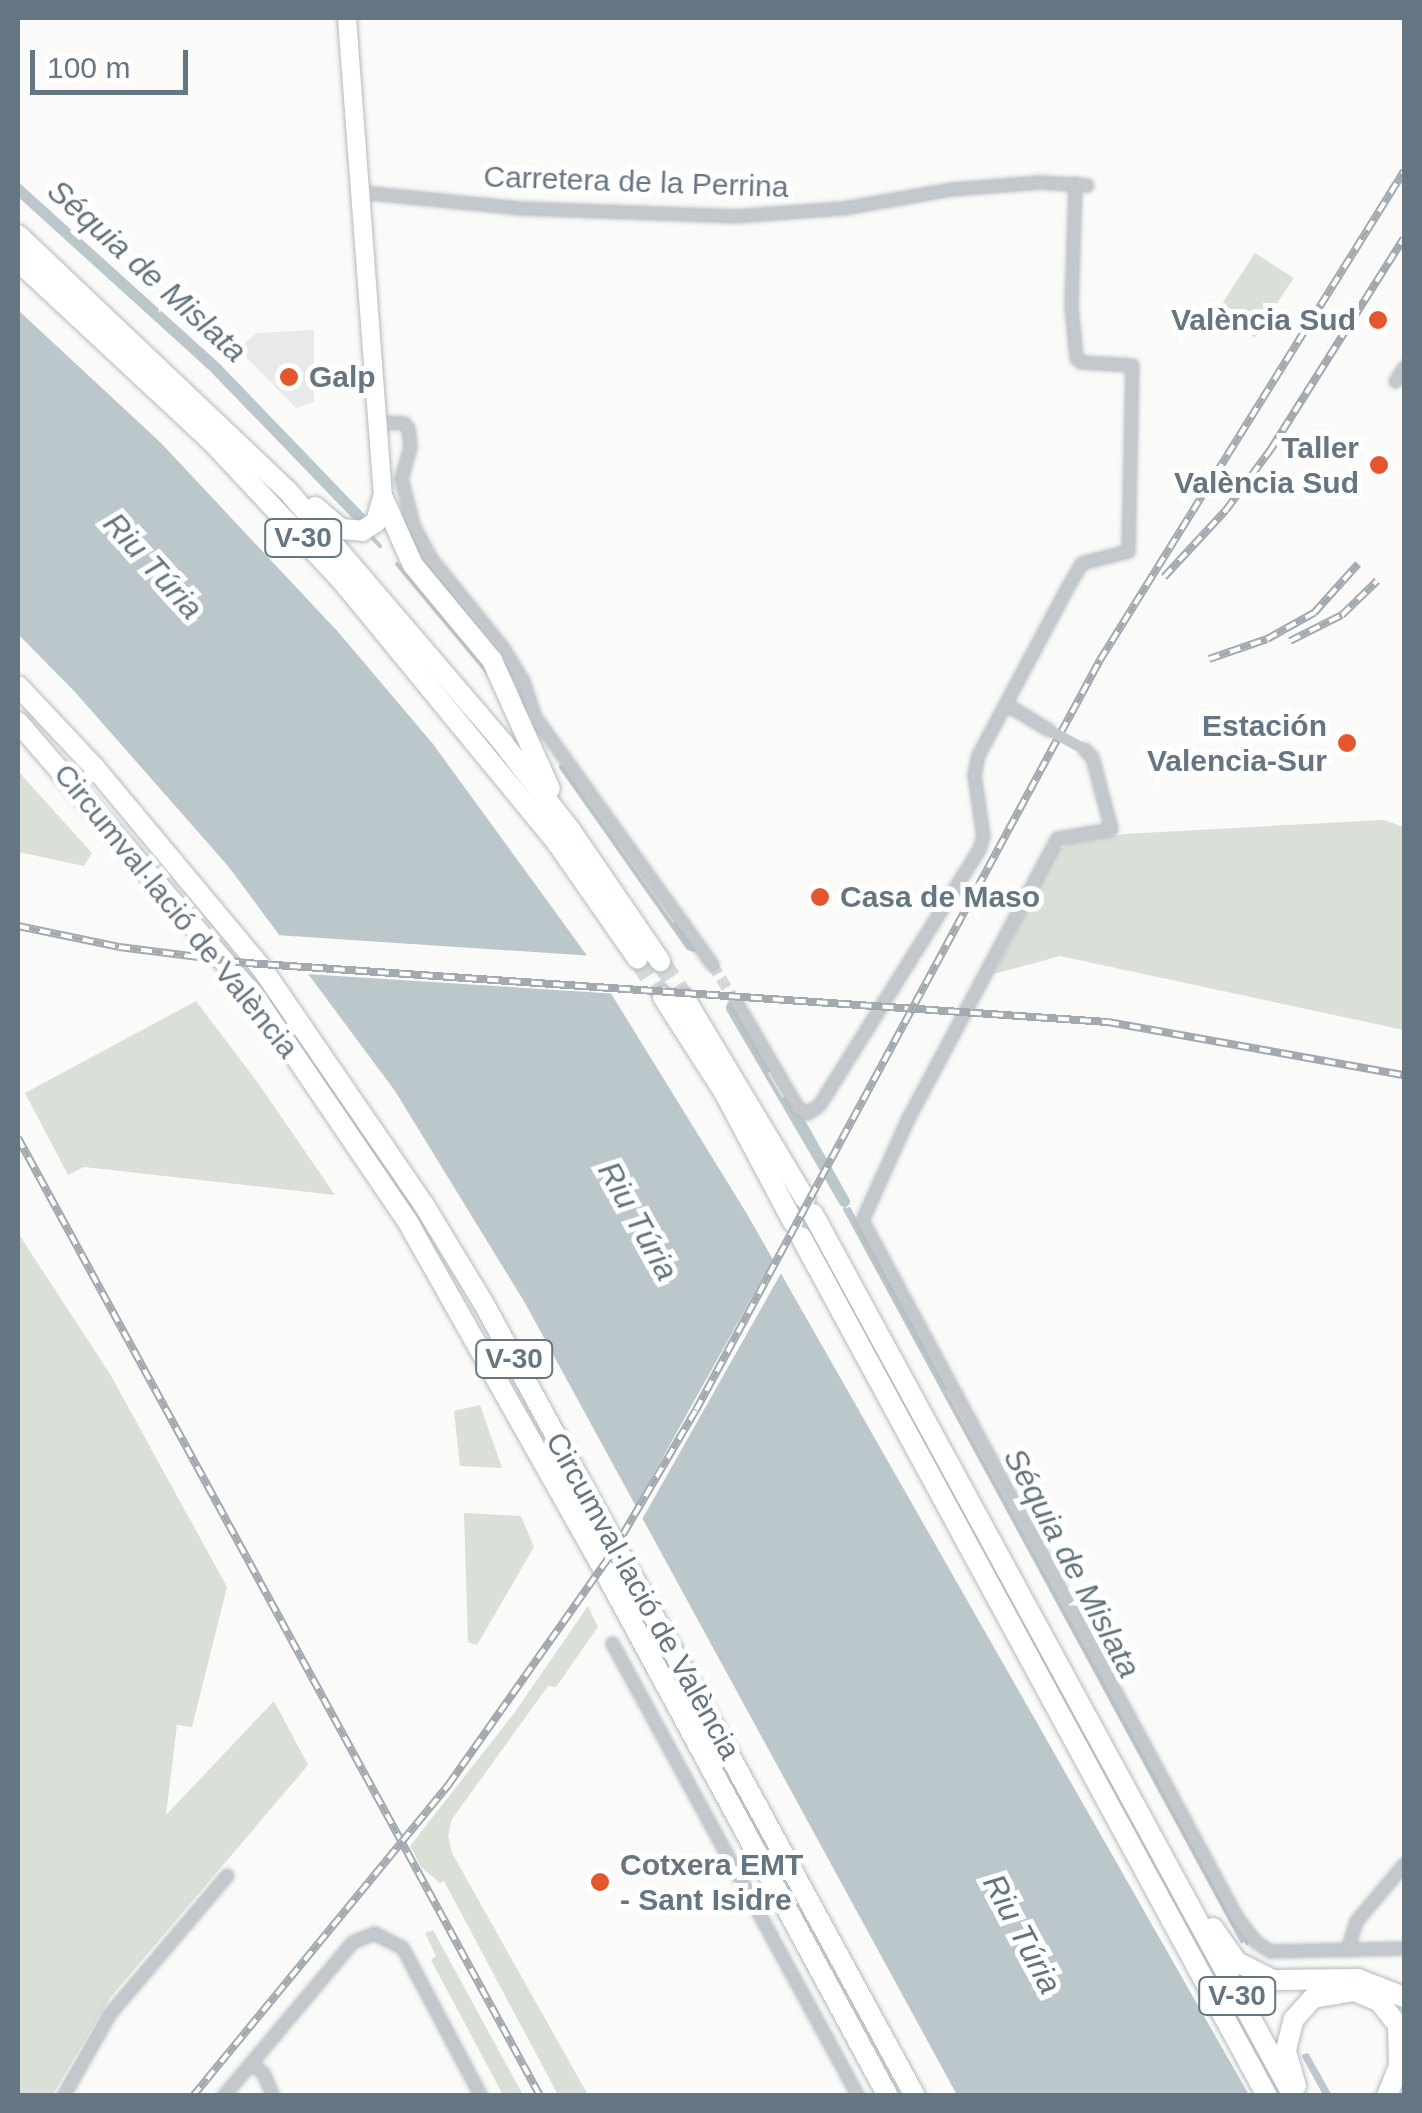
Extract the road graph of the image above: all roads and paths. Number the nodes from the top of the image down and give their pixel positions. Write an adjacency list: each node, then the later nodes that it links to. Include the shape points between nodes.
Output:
1 (348, 18): 2 (street)
2 (360, 192): 7 (street); 12 (street, Carretera de la Perrina, via 519,208 733,216 843,208 952,189 1081,184 1072,305 1076,358 1132,366 1128,551 1081,564)
3 (18, 236): 8 (highway, V-30)
4 (18, 261): 14 (highway, V-30, via 290,523)
5 (1404, 367): 6 (street)
6 (1395, 381)
7 (376, 422): 9 (street); 17 (street, via 404,423 410,433 401,478 424,547 503,648 535,717)
8 (287, 490): 9 (highway, via 351,532 376,522); 14 (highway, V-30, via 410,632)
9 (384, 498): 14 (highway, via 413,565 498,670)
10 (18, 686): 39 (highway, Circumval·lació de València / V-30, via 261,966 424,1204)
11 (18, 700): 20 (highway, via 173,884 247,978)
12 (1006, 704): 21 (street, via 978,755 978,849 819,1106 807,1113 797,1107); 27 (street, bridge, via 1092,757 1110,829 1057,838 909,1116 862,1220 1238,1918 1270,1951)
13 (18, 722): 20 (highway, Circumval·lació de València / V-30)
14 (564, 837): 15 (highway, V-30); 16 (highway, V-30)
15 (638, 959)
16 (660, 960)
17 (712, 964)
18 (663, 997): 40 (highway, V-30, via 724,1092)
19 (685, 999): 25 (highway, V-30, via 809,1206)
20 (256, 1000): 30 (highway, Circumval·lació de València / V-30, via 410,1224 465,1317)
21 (736, 1002)
22 (612, 1643): 36 (street)
23 (1404, 1864): 27 (street, via 1356,1921)
24 (227, 1875): 32 (street, via 109,2014)
25 (1183, 1896): 28 (highway, via 1253,1973 1294,1983 1358,1978); 41 (highway, V-30)
26 (1404, 1948): 27 (street)
27 (1347, 1950)
28 (1404, 1997)
29 (252, 2064): 33 (street); 34 (street); 35 (street, via 355,1940 380,1934 405,1953)
30 (872, 2072): 37 (highway); 38 (highway, Circumval·lació de València / V-30)
31 (1404, 2083): 42 (highway)
32 (63, 2096)
33 (223, 2096)
34 (273, 2096)
35 (481, 2096)
36 (858, 2096)
37 (877, 2096)
38 (888, 2096)
39 (915, 2096)
40 (1268, 2096)
41 (1296, 2096): 42 (highway, via 1286,2050 1294,2019 1313,1998 1340,1990 1380,2001 1398,2025 1399,2066)
42 (1389, 2096)

